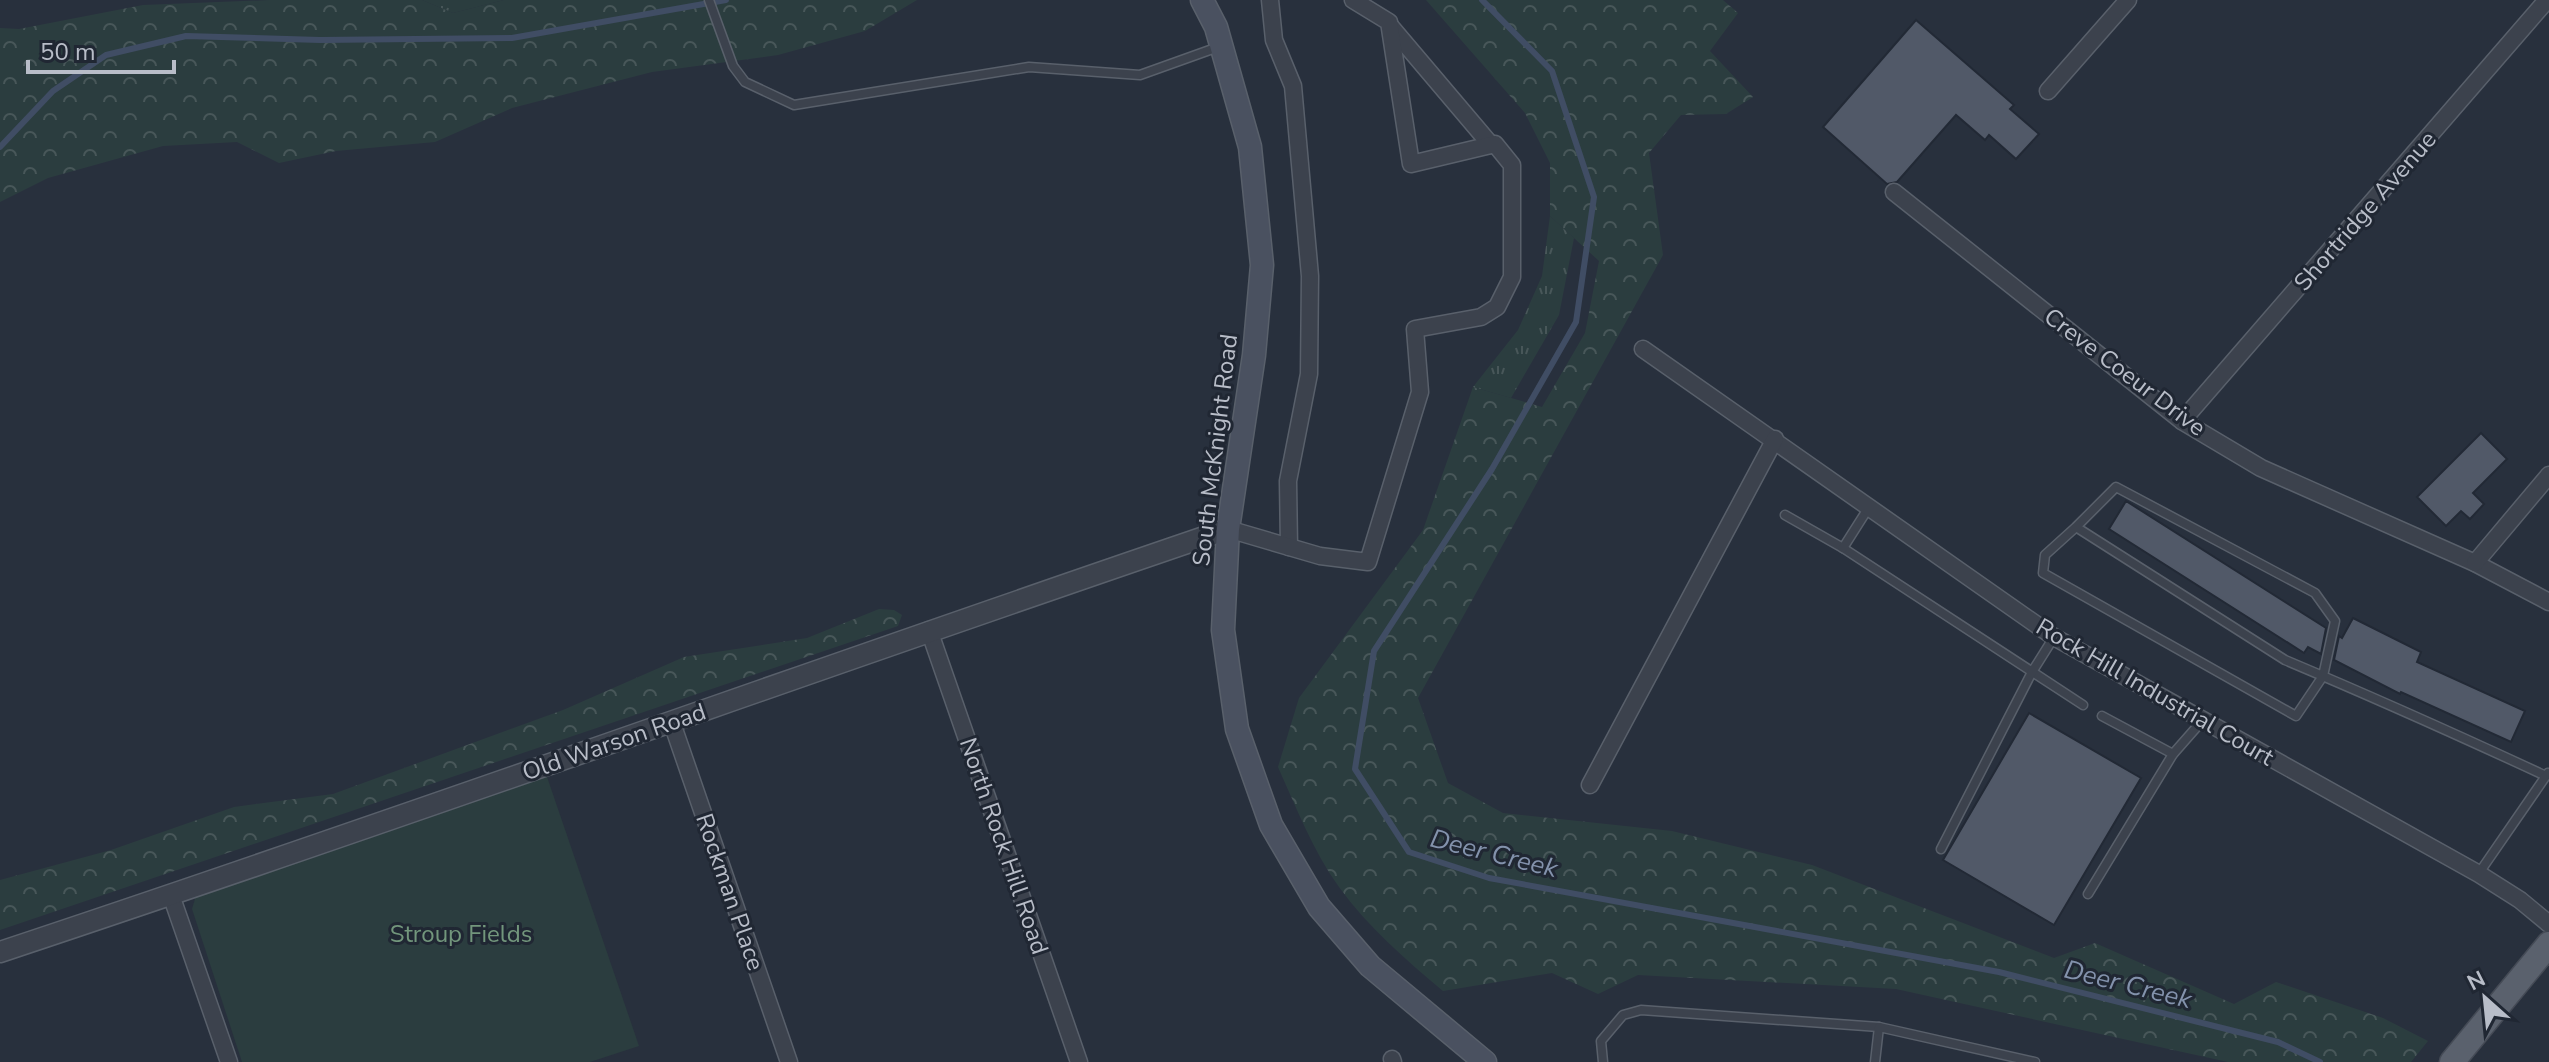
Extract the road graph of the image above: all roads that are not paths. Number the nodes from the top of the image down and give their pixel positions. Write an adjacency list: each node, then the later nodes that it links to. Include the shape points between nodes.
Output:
1 (709, 0): 8 (lane, via 733,66 745,82 794,105 1029,67 1140,75)
2 (1202, 0): 8 (main road, South McKnight Road)
3 (1270, 0): 20 (street, via 1274,40 1293,86 1310,276 1309,374 1288,481)
4 (1353, 0): 7 (street)
5 (2128, 0): 9 (street)
6 (2547, 0): 13 (street, Shortridge Avenue)
7 (1390, 26): 10 (street); 10 (street, via 1411,164)
8 (1221, 45): 19 (main road, South McKnight Road, via 1250,147 1262,265)
9 (2048, 91)
10 (1491, 145): 20 (street, via 1512,165 1512,277 1497,307 1481,317 1415,329 1420,392 1368,562)
11 (1894, 192): 13 (street, Creve Coeur Drive)
12 (1643, 349): 14 (street, Rock Hill Industrial Court)
13 (2182, 421): 22 (street, Creve Coeur Drive, via 2261,468)
14 (1775, 439): 16 (street, Rock Hill Industrial Court); 34 (street)
15 (2549, 475): 22 (street)
16 (1869, 506): 21 (lane); 25 (street, Rock Hill Industrial Court)
17 (1785, 515): 21 (lane)
18 (2076, 527): 27 (lane, via 2285,660); 27 (lane, via 2116,487 2315,593 2335,621); 27 (lane, via 2045,555 2043,573 2296,716)
19 (1228, 529): 20 (street); 24 (street, Old Warson Road); 46 (main road, South McKnight Road, via 1223,630 1237,729 1271,825 1319,907 1370,966)
20 (1289, 547)
21 (1843, 548): 26 (lane)
22 (2475, 563): 23 (street, Creve Coeur Drive)
23 (2549, 602)
24 (929, 630): 31 (street, Old Warson Road); 45 (street, North Rock Hill Road)
25 (2054, 637): 26 (lane); 30 (street, Rock Hill Industrial Court)
26 (2032, 672): 28 (lane); 35 (lane)
27 (2323, 676): 33 (lane)
28 (2083, 705)
29 (2102, 716): 32 (lane)
30 (2202, 721): 32 (lane); 36 (street, Rock Hill Industrial Court)
31 (672, 723): 38 (street, Old Warson Road); 44 (street, Rockman Place)
32 (2173, 754): 37 (lane)
33 (2548, 774): 36 (lane)
34 (1590, 785)
35 (1941, 849)
36 (2479, 874): 39 (street, Rock Hill Industrial Court)
37 (2088, 894)
38 (171, 895): 41 (street, Old Warson Road); 43 (street)
39 (2549, 924)
40 (2549, 944): 50 (main road)
41 (0, 952)
42 (1879, 1027): 47 (lane, via 1641,1010 1623,1015 1601,1041); 48 (lane); 49 (lane)
43 (229, 1062)
44 (789, 1062)
45 (1079, 1062)
46 (1485, 1062)
47 (1603, 1062)
48 (1875, 1062)
49 (2035, 1062)
50 (2452, 1062)

